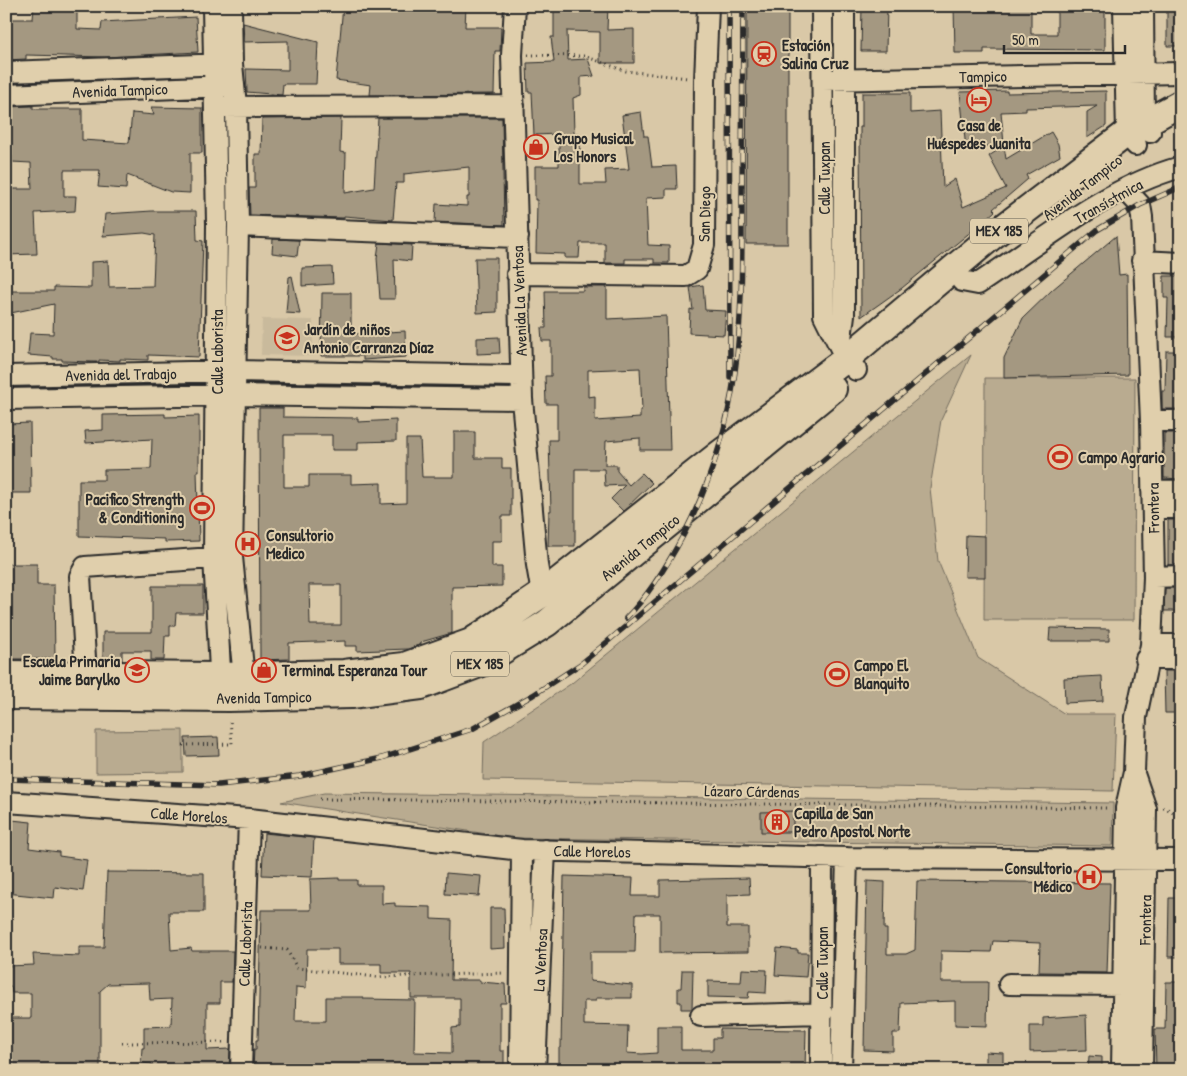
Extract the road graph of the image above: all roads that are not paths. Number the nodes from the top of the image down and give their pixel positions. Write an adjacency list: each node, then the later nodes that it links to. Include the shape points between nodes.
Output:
1 (213, 6): 9 (street, Calle Laborista)
2 (231, 6): 9 (street, Calle Laborista)
3 (515, 6): 18 (street, Avenida La Ventosa, via 512,55)
4 (708, 6): 27 (street, San Diego, via 704,245 697,269 686,276)
5 (822, 6): 14 (street, Calle Tuxpan)
6 (844, 6): 13 (street, Calle Tuxpan)
7 (1124, 6): 12 (street)
8 (1143, 6): 12 (street)
9 (223, 65): 10 (street, Avenida Tampico); 15 (street, Calle Laborista); 16 (street, Calle Laborista)
10 (6, 72)
11 (1181, 73): 12 (street, Tampico)
12 (1134, 74): 13 (street, Tampico); 20 (street)
13 (845, 79): 14 (street, Tampico); 29 (street, Calle Tuxpan, via 844,314)
14 (823, 80): 29 (street, Calle Tuxpan, via 824,315)
15 (234, 86): 16 (street, Avenida Tampico); 19 (street, Calle Laborista)
16 (214, 87): 17 (street, Avenida Tampico); 19 (street, Calle Laborista)
17 (6, 95)
18 (514, 106): 19 (street); 24 (street, Avenida La Ventosa)
19 (226, 107): 23 (street, Calle Laborista); 30 (street, Calle Laborista)
20 (1150, 125): 28 (main road, Avenida Tampico / MEX 185); 29 (main road, Avenida Tampico / MEX 185, via 991,237)
21 (1181, 167): 22 (street, Transístmica)
22 (1125, 189): 25 (street, Frontera, via 1140,205); 28 (street, Transístmica, via 978,284)
23 (238, 226): 24 (street); 30 (street, Calle Laborista)
24 (518, 237): 27 (street, Avenida La Ventosa)
25 (1142, 261): 26 (street); 36 (street, Frontera)
26 (1181, 263)
27 (517, 274): 32 (street, Avenida La Ventosa)
28 (962, 281): 29 (main road, Avenida Tampico / MEX 185)
29 (847, 358): 44 (main road, Avenida Tampico / MEX 185); 50 (main road, Avenida Tampico / MEX 185, via 546,623 482,663 421,686 352,695)
30 (226, 372): 31 (street, Avenida del Trabajo); 32 (street, Avenida del Trabajo); 33 (street, Calle Laborista)
31 (6, 376)
32 (521, 376): 35 (street, Avenida La Ventosa)
33 (226, 395): 34 (street, Avenida del Trabajo); 35 (street, Avenida del Trabajo); 41 (street, Calle Laborista)
34 (6, 399)
35 (522, 399): 44 (street, Avenida La Ventosa)
36 (1151, 421): 37 (street); 39 (street, Frontera)
37 (1181, 421)
38 (1181, 491): 39 (street)
39 (1152, 499): 40 (street); 43 (street, Frontera)
40 (1181, 508)
41 (223, 557): 49 (street, via 85,567 80,576); 50 (street, Calle Laborista)
42 (1181, 576): 43 (street)
43 (1154, 577): 46 (street, Frontera)
44 (542, 594): 50 (main road, Avenida Tampico / MEX 185, via 471,642 404,666)
45 (1181, 645): 46 (street)
46 (1148, 652): 47 (street); 52 (street, Frontera, via 1136,716)
47 (1181, 659)
48 (6, 674): 49 (main road, Avenida Tampico / MEX 185)
49 (86, 674): 50 (main road, Avenida Tampico / MEX 185)
50 (232, 692): 51 (main road, Avenida Tampico / MEX 185)
51 (6, 696)
52 (1134, 772): 59 (street, Frontera, via 1126,808); 60 (street, Frontera, via 1146,809)
53 (6, 802): 54 (street, Calle Morelos)
54 (249, 819): 55 (street, Calle Morelos); 66 (street, Calle Laborista)
55 (522, 850): 56 (street, Calle Morelos); 67 (street, La Ventosa)
56 (545, 850): 57 (street, Calle Morelos); 68 (street, La Ventosa)
57 (822, 857): 58 (street, Calle Morelos); 64 (street, Calle Tuxpan)
58 (847, 858): 59 (street, Calle Morelos); 70 (street, Calle Tuxpan)
59 (1124, 859): 60 (street, Calle Morelos); 63 (street, Frontera)
60 (1146, 860): 61 (street, Calle Morelos); 72 (street, Frontera)
61 (1181, 860)
62 (1009, 984): 63 (street)
63 (1123, 984): 71 (street, Frontera)
64 (823, 1013): 65 (street); 69 (street, Calle Tuxpan)
65 (701, 1016)
66 (241, 1070)
67 (520, 1070)
68 (535, 1070)
69 (821, 1070)
70 (841, 1070)
71 (1122, 1070)
72 (1142, 1070)

